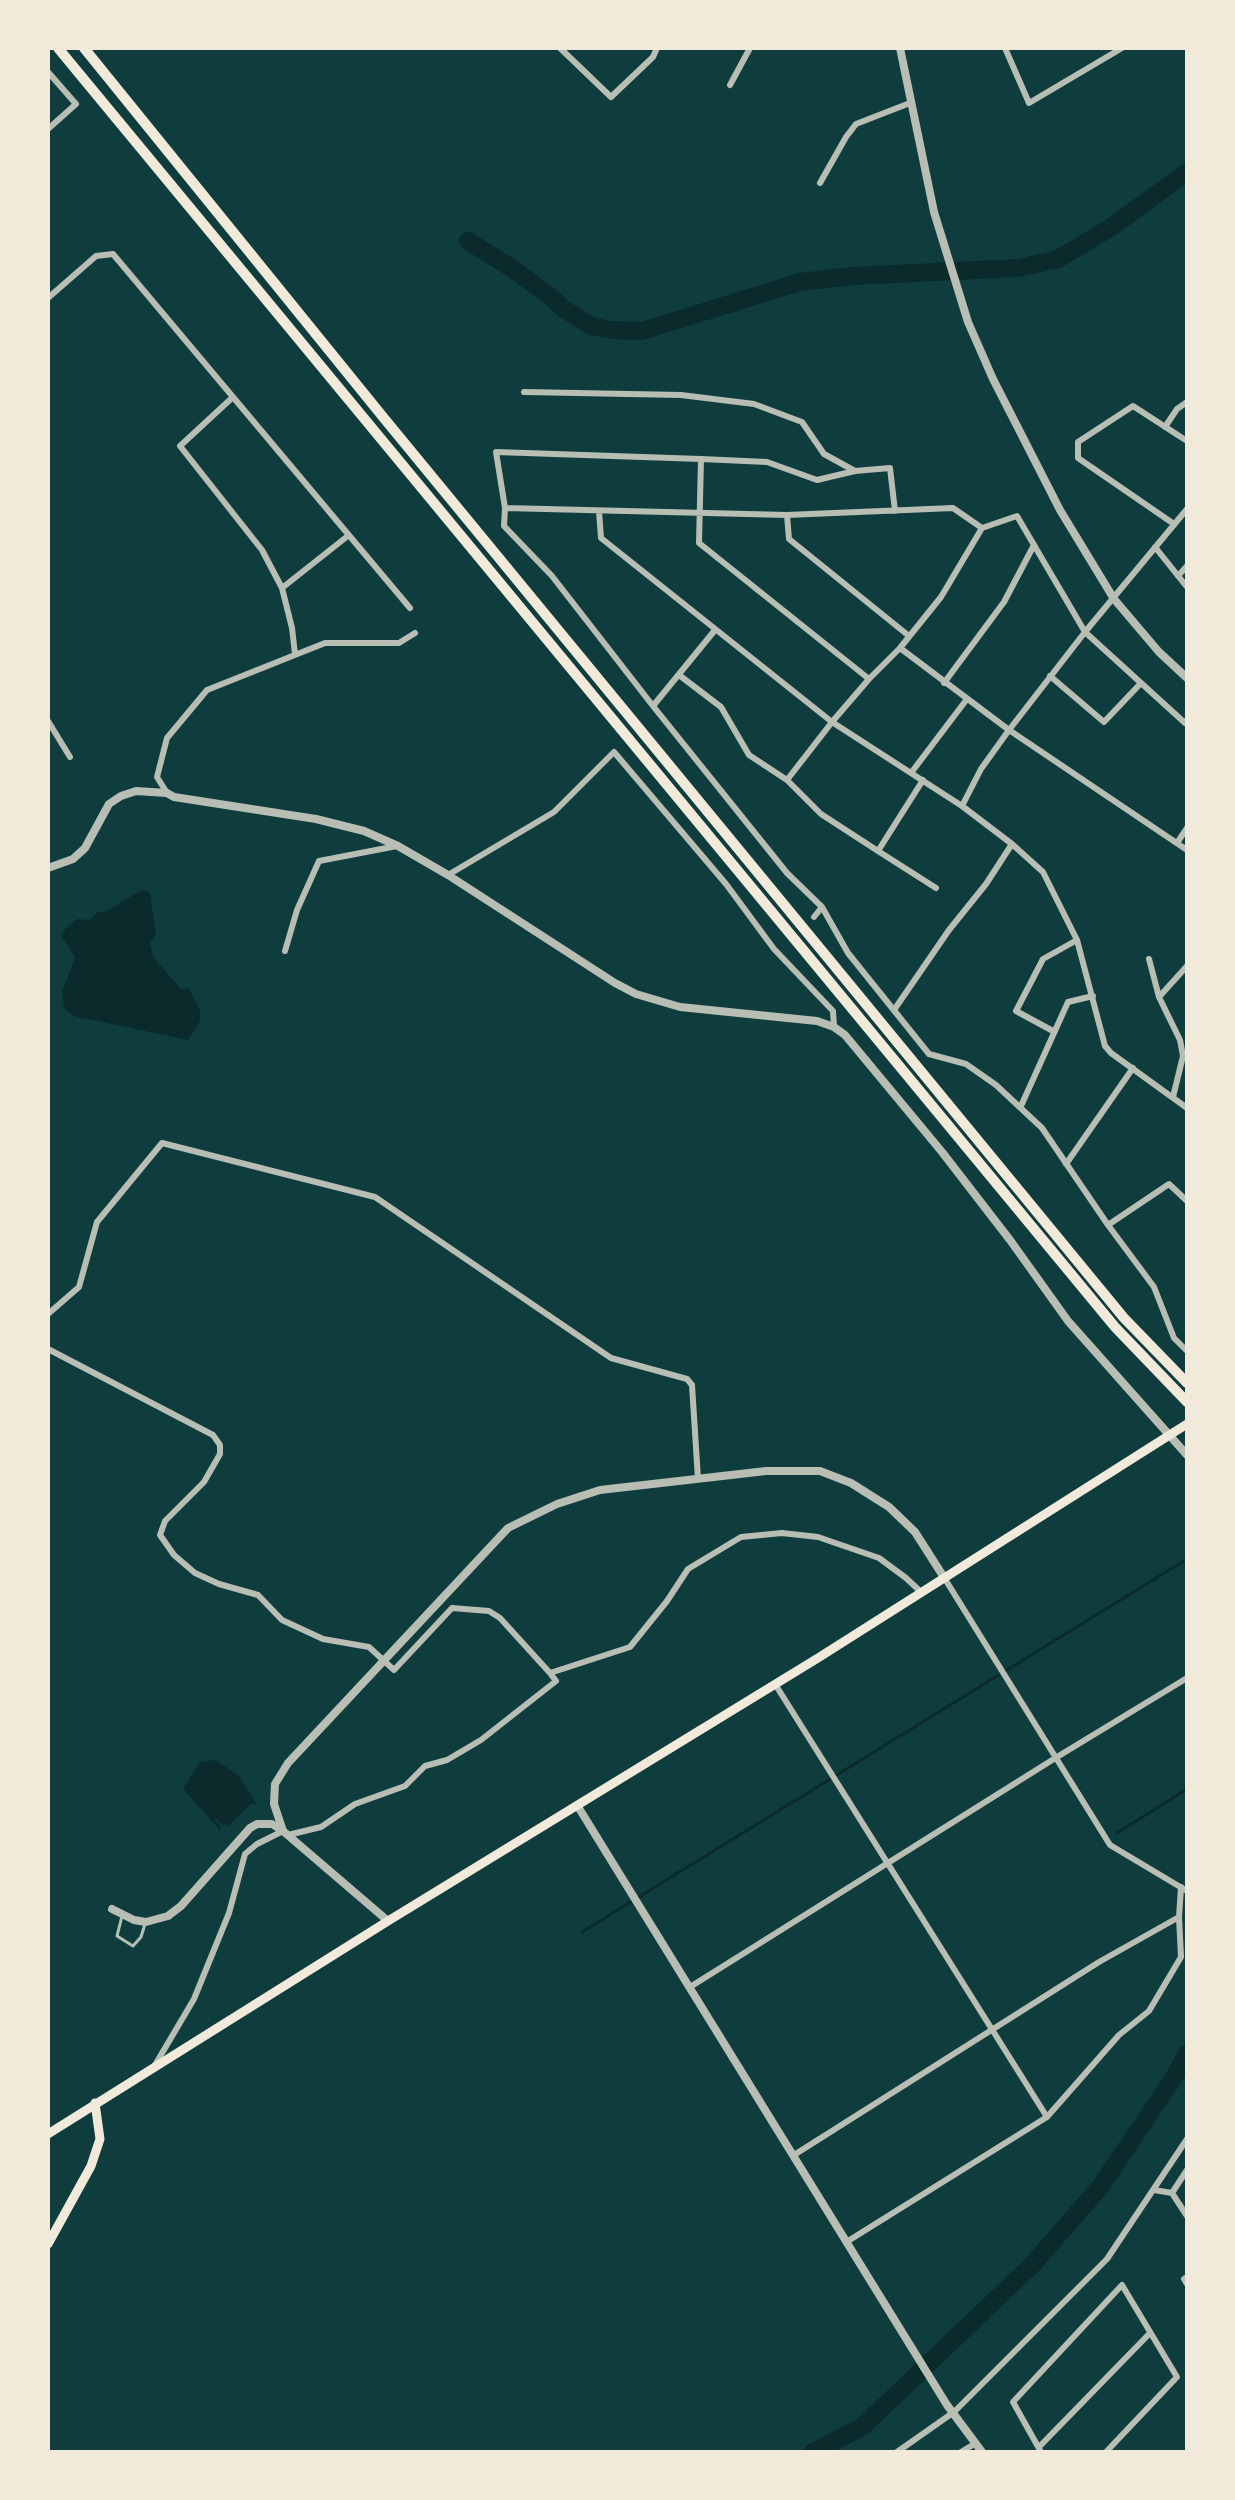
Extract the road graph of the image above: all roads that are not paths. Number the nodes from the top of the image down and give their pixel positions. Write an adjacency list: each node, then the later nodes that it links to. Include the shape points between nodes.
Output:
1 (56, 48): 96 (highway, via 1107,1318)
2 (85, 48): 95 (highway, via 375,408 1109,1299)
3 (560, 48): 4 (street, via 611,97 653,57)
4 (657, 48)
5 (750, 48): 10 (street)
6 (900, 48): 11 (street)
7 (1005, 48): 8 (street, via 1029,103)
8 (1122, 48)
9 (48, 72): 12 (street, via 76,104)
10 (730, 85)
11 (910, 103): 13 (street, via 856,124); 37 (street, via 934,212 964,308 993,379 1081,547)
12 (48, 129)
13 (820, 183)
14 (48, 298): 16 (street, via 96,256 113,254)
15 (524, 392): 21 (street, via 681,395 754,404 802,422 824,454)
16 (233, 397): 30 (street); 36 (street, via 180,446 262,550)
17 (1187, 402): 18 (street)
18 (1165, 427): 19 (street); 28 (street, via 1133,406 1078,442 1078,458)
19 (1187, 441)
20 (701, 459): 21 (street, via 767,462 817,480); 22 (street, via 496,452); 26 (street)
21 (855, 471): 25 (street, via 890,468)
22 (505, 508): 24 (street); 52 (street, via 504,526 552,576)
23 (1187, 509): 28 (street)
24 (599, 511): 26 (street); 39 (street, via 601,538)
25 (895, 511): 27 (street); 29 (street, via 953,508)
26 (699, 514): 27 (street); 48 (street, via 699,543)
27 (787, 515): 42 (street, via 789,539)
28 (1174, 524): 32 (street)
29 (982, 528): 31 (street, via 1017,516); 42 (street, via 940,597)
30 (349, 535): 36 (street); 38 (street)
31 (1034, 545): 40 (street); 49 (street, via 1004,602)
32 (1155, 546): 34 (street); 37 (street)
33 (1187, 566): 34 (street)
34 (1178, 576): 35 (street)
35 (1187, 587)
36 (282, 588): 44 (street)
37 (1114, 598): 40 (street); 47 (street, via 1159,652)
38 (410, 608)
39 (715, 630): 45 (street); 55 (street)
40 (1085, 632): 46 (street); 50 (street)
41 (415, 633): 44 (street, via 399,643 325,643)
42 (909, 636): 43 (street)
43 (900, 648): 48 (street); 49 (street)
44 (295, 654): 61 (street, via 207,690 167,738 157,777)
45 (679, 675): 52 (street); 59 (street, via 721,707 749,755)
46 (1050, 675): 50 (street, via 1104,722); 56 (street)
47 (1187, 678)
48 (869, 679): 55 (street)
49 (944, 683): 51 (street)
50 (1141, 683): 53 (street, via 1185,723)
51 (967, 699): 56 (street); 58 (street)
52 (653, 706): 72 (street, via 787,873)
53 (1187, 720)
54 (48, 721): 57 (street)
55 (832, 722): 58 (street); 59 (street)
56 (1009, 729): 62 (street, via 981,769); 64 (street)
57 (70, 758)
58 (911, 773): 60 (street)
59 (787, 780): 68 (street, via 821,814)
60 (922, 780): 62 (street); 68 (street)
61 (167, 793): 66 (street, via 316,819 364,831); 69 (street, via 136,791 115,800 85,848 73,859)
62 (962, 806): 65 (street)
63 (1187, 828): 64 (street)
64 (1177, 843): 67 (street)
65 (1012, 844): 74 (street, via 1043,872); 80 (street)
66 (398, 846): 70 (street); 75 (street, via 319,861 297,910)
67 (1187, 850)
68 (878, 851): 71 (street)
69 (48, 868)
70 (448, 875): 81 (street, via 636,994 680,1007 817,1021); 81 (street, via 554,812 614,752 726,884 774,949 833,1011)
71 (936, 888)
72 (822, 907): 73 (street); 80 (street, via 848,953)
73 (814, 917)
74 (1077, 940): 78 (street); 82 (street, via 1043,959 1016,1011)
75 (285, 951)
76 (1149, 958): 79 (street)
77 (1187, 966): 79 (street)
78 (1093, 996): 82 (street, via 1068,1002); 85 (street, via 1106,1046)
79 (1159, 997): 83 (street)
80 (894, 1010): 87 (street, via 930,1054 966,1064)
81 (834, 1027): 98 (street, via 888,1085 1010,1240 1068,1321)
82 (1053, 1031): 87 (street)
83 (1183, 1040): 84 (street)
84 (1185, 1056): 86 (street)
85 (1133, 1068): 86 (street); 89 (street)
86 (1173, 1097): 88 (street)
87 (1021, 1106): 89 (street, via 1042,1128)
88 (1187, 1108)
89 (1066, 1164): 91 (street)
90 (1187, 1201): 91 (street, via 1169,1184)
91 (1108, 1225): 94 (street, via 1154,1287 1174,1338)
92 (48, 1314): 100 (street, via 80,1287 97,1222 162,1143 375,1197 611,1358 687,1379 692,1385)
93 (48, 1349): 103 (street, via 213,1435 220,1445 220,1454 204,1482 165,1521 160,1534 174,1555 195,1573 258,1595 282,1620 323,1639 369,1647)
94 (1187, 1351)
95 (1187, 1383)
96 (1187, 1402)
97 (1187, 1424): 98 (main road)
98 (1168, 1435): 99 (street); 101 (main road)
99 (1187, 1455)
100 (698, 1479): 101 (street, via 766,1471 820,1471 851,1483 889,1507 915,1532); 103 (street, via 600,1490 557,1504 508,1528)
101 (945, 1579): 102 (main road); 107 (street)
102 (921, 1592): 104 (street, via 879,1558 818,1537 782,1533 741,1537 688,1569 630,1647); 106 (main road)
103 (383, 1660): 104 (street, via 394,1670 452,1608 471,1608 489,1611 500,1618); 109 (street, via 288,1762 275,1784 274,1804)
104 (550, 1673): 109 (street, via 556,1681 550,1687 481,1740 447,1760 425,1766 405,1786 355,1804 321,1827)
105 (1187, 1678): 107 (street)
106 (776, 1684): 108 (main road); 110 (street)
107 (1057, 1757): 110 (street); 111 (street, via 1110,1845)
108 (577, 1805): 115 (main road); 117 (street)
109 (286, 1833): 115 (street); 116 (street, via 272,1824 250,1828 175,1912); 119 (street, via 245,1854 229,1913 194,1999)
110 (888, 1863): 117 (street); 118 (street)
111 (1184, 1889): 114 (street)
112 (112, 1909): 113 (street)
113 (122, 1915): 116 (street); 116 (lane, via 117,1936 133,1946)
114 (1179, 1917): 118 (street); 121 (street, via 1182,1957 1149,2011 1119,2035)
115 (388, 1921): 119 (main road)
116 (146, 1922)
117 (690, 1987): 124 (street)
118 (991, 2030): 121 (street); 124 (street)
119 (153, 2068): 120 (main road)
120 (95, 2103): 122 (main road); 130 (main road, via 100,2139 91,2166)
121 (1047, 2117): 129 (street)
122 (48, 2134)
123 (1187, 2139): 126 (street)
124 (794, 2155): 129 (street)
125 (1187, 2170): 127 (street)
126 (1154, 2190): 127 (street); 134 (street, via 1107,2259)
127 (1172, 2193): 128 (street)
128 (1187, 2216)
129 (848, 2241): 134 (street)
130 (48, 2244)
131 (1187, 2277): 132 (street)
132 (1187, 2284)
133 (1150, 2333): 136 (street); 136 (street, via 1122,2285 1013,2402); 140 (street, via 1177,2378)
134 (954, 2412): 135 (street); 137 (street)
135 (976, 2443): 138 (street); 139 (street)
136 (1041, 2449)
137 (897, 2452)
138 (962, 2452)
139 (982, 2452)
140 (1106, 2452)

